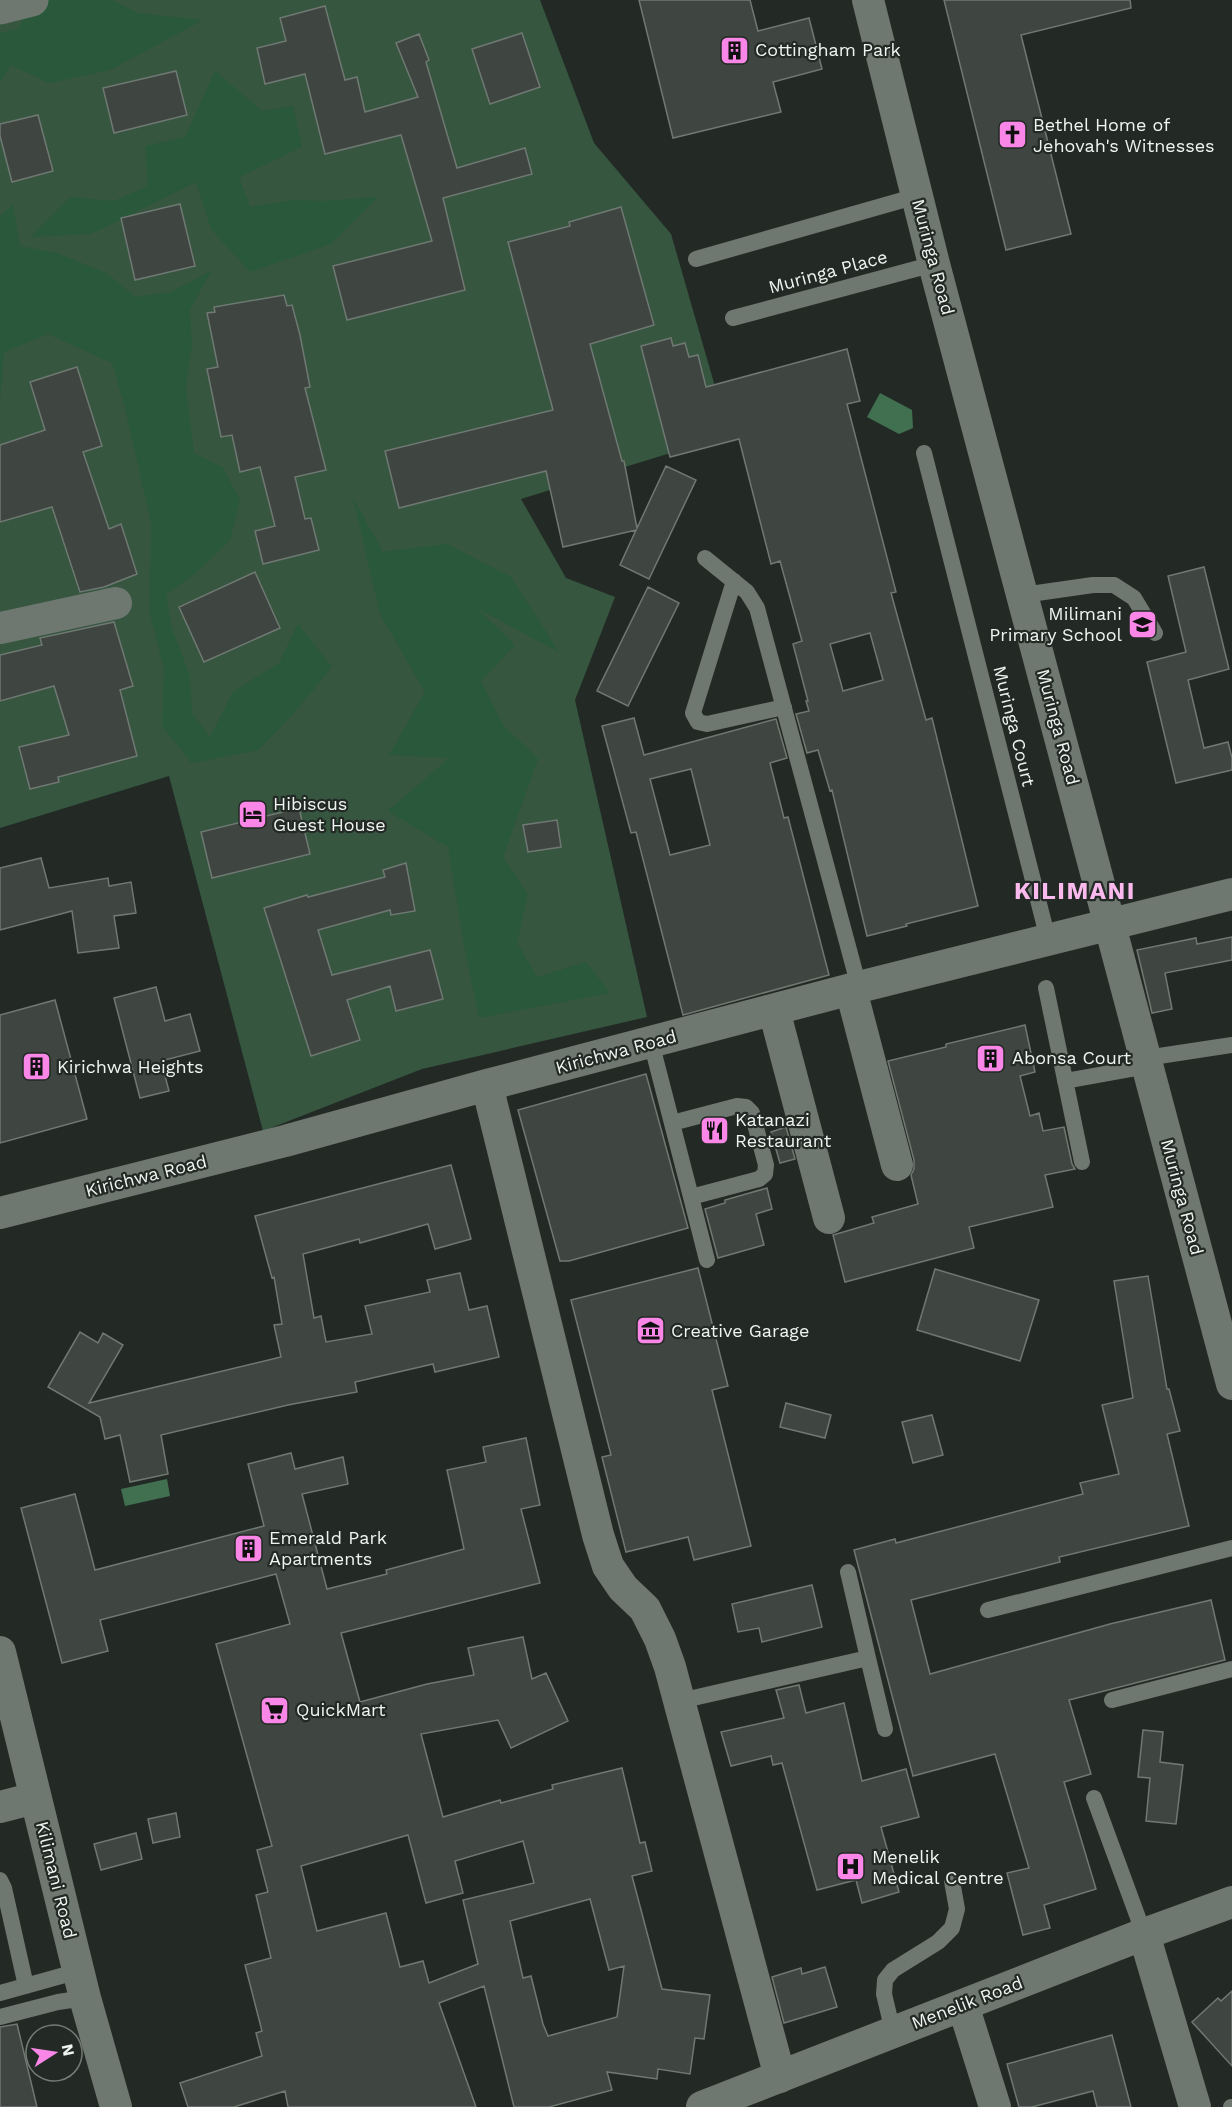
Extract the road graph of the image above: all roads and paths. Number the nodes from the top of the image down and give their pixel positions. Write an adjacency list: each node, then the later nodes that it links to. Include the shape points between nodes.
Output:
1 (32, 0): 3 (street)
2 (868, 0): 4 (street, Muringa Road)
3 (0, 8)
4 (917, 196): 5 (lane); 6 (street, Muringa Road)
5 (696, 259)
6 (934, 264): 7 (lane, Muringa Place); 11 (street, Muringa Road)
7 (733, 318)
8 (924, 453): 18 (lane, Muringa Court)
9 (705, 558): 10 (lane)
10 (735, 581): 15 (lane, via 757,608); 15 (lane, via 693,713 698,722 706,724)
11 (1023, 595): 14 (lane, via 1114,585 1134,598); 17 (street, Muringa Road)
12 (116, 603): 13 (street)
13 (0, 628)
14 (1155, 633)
15 (784, 707): 20 (lane)
16 (1232, 894): 17 (street, Kirichwa Road)
17 (1110, 924): 18 (street, Kirichwa Road); 24 (street, Muringa Road)
18 (1048, 939): 20 (street, Kirichwa Road)
19 (1046, 988): 25 (lane)
20 (855, 989): 21 (street, Kirichwa Road); 29 (street)
21 (774, 1010): 22 (street, Kirichwa Road); 32 (street)
22 (651, 1042): 26 (street, Kirichwa Road); 27 (lane)
23 (1232, 1045): 24 (lane)
24 (1147, 1062): 25 (lane); 34 (street, Muringa Road)
25 (1065, 1081): 28 (lane)
26 (487, 1085): 31 (street, Kirichwa Road); 42 (street, via 598,1535 609,1566 623,1588 645,1609 660,1639)
27 (672, 1123): 30 (lane); 30 (lane, via 746,1107 752,1113 766,1165 765,1174 759,1179)
28 (1082, 1162)
29 (897, 1165)
30 (691, 1197): 33 (lane)
31 (0, 1213)
32 (829, 1218)
33 (707, 1260)
34 (1232, 1384)
35 (1232, 1548): 37 (lane)
36 (848, 1572): 39 (lane)
37 (988, 1610)
38 (0, 1652): 44 (street, Kilimani Road)
39 (868, 1658): 42 (lane); 43 (lane)
40 (1232, 1669): 41 (lane)
41 (1112, 1700)
42 (680, 1701): 57 (street)
43 (885, 1730)
44 (35, 1798): 46 (street); 51 (street, Kilimani Road)
45 (1094, 1798): 50 (lane)
46 (0, 1807)
47 (0, 1880): 52 (lane)
48 (952, 1881): 56 (lane, via 957,1909 952,1928 885,1980 884,1994)
49 (1232, 1902): 50 (street, Menelik Road)
50 (1144, 1934): 54 (street, Menelik Road); 61 (street)
51 (82, 1984): 52 (lane); 55 (lane, via 58,2002); 58 (street, Kilimani Road)
52 (26, 1986): 53 (lane)
53 (0, 1993)
54 (963, 2005): 56 (street, Menelik Road); 60 (street)
55 (0, 2017)
56 (893, 2032): 57 (street, Menelik Road)
57 (780, 2077): 59 (street, Menelik Road)
58 (116, 2107)
59 (702, 2107)
60 (995, 2107)
61 (1195, 2107)

